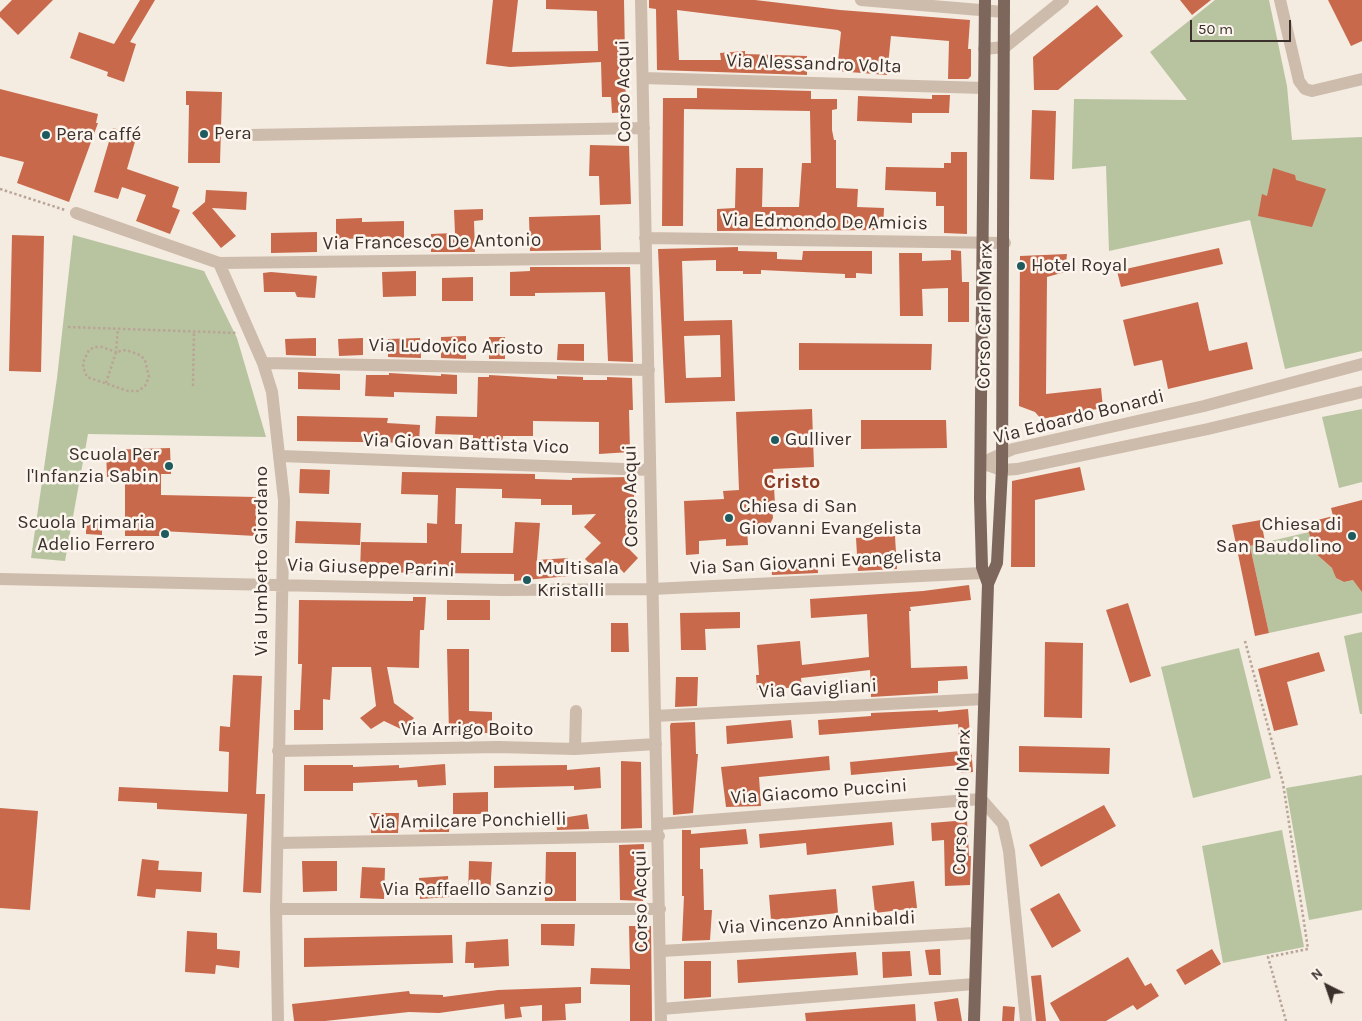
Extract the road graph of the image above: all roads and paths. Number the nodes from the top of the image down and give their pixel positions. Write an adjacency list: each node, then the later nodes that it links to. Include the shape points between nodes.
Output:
1 (641, 0): 10 (street, Corso Acqui)
2 (861, 0): 5 (street)
3 (1064, 0): 8 (street)
4 (1280, 0): 11 (street, via 1299,81 1305,90)
5 (962, 4): 6 (street)
6 (985, 5): 7 (street); 9 (main road, Corso Carlo Marx)
7 (1004, 6): 8 (main road, Corso Carlo Marx)
8 (1006, 47): 9 (street); 19 (main road, Corso Carlo Marx)
9 (984, 49): 12 (main road, Corso Carlo Marx)
10 (643, 78): 12 (street, Via Alessandro Volta); 13 (street, Corso Acqui)
11 (1362, 79)
12 (984, 88): 18 (main road, Corso Carlo Marx)
13 (644, 128): 14 (street); 17 (street, Corso Acqui)
14 (250, 136)
15 (0, 189): 16 (path)
16 (76, 213): 21 (street)
17 (645, 238): 18 (street, Via Edmondo De Amicis); 20 (street, Corso Acqui)
18 (981, 242): 19 (street, Via Edmondo De Amicis); 35 (main road, Corso Carlo Marx)
19 (1005, 242): 33 (main road, Corso Carlo Marx)
20 (645, 258): 21 (street, Via Francesco De Antonio); 29 (street, Corso Acqui)
21 (219, 263): 27 (street, Via Umberto Giordano)
22 (234, 324): 25 (path, via 239,333)
23 (68, 327): 24 (path)
24 (118, 329): 25 (path); 26 (path)
25 (194, 332): 31 (path)
26 (116, 352): 30 (path); 30 (path, via 95,347 89,350 84,360 87,377); 30 (path, via 126,350 140,355 145,360 149,377 138,391)
27 (263, 363): 29 (street, Via Ludovico Ariosto); 34 (street, Via Umberto Giordano, via 272,392)
28 (1362, 364): 33 (street, Via Edoardo Bonardi, via 1204,406)
29 (649, 370): 36 (street, Corso Acqui)
30 (106, 383)
31 (193, 386)
32 (1362, 392): 37 (street, Via Edoardo Bonardi, via 1208,429)
33 (1003, 453): 35 (street, Via Edoardo Bonardi); 37 (main road, Corso Carlo Marx)
34 (281, 456): 36 (street, Via Giovan Battista Vico); 40 (street, Via Umberto Giordano)
35 (980, 463): 37 (street, Via Edoardo Bonardi); 38 (main road, Corso Carlo Marx)
36 (650, 470): 41 (street, Corso Acqui)
37 (1002, 470): 38 (main road, Corso Carlo Marx, via 997,563)
38 (985, 578): 41 (street, Via San Giovanni Evangelista); 43 (main road, Corso Carlo Marx)
39 (0, 579): 40 (street, Via Giuseppe Parini)
40 (284, 584): 41 (street, Via Giuseppe Parini, via 502,590); 48 (street, Via Umberto Giordano)
41 (652, 589): 45 (street, Corso Acqui)
42 (1244, 640): 61 (path, via 1283,782 1308,949 1268,957)
43 (984, 699): 45 (street, Via Gavigliani); 49 (main road, Corso Carlo Marx)
44 (576, 711): 47 (street)
45 (654, 716): 46 (street, Corso Acqui)
46 (656, 744): 47 (street, Via Arrigo Boito); 50 (street, Corso Acqui)
47 (575, 749): 48 (street, Via Arrigo Boito, via 498,747)
48 (278, 751): 51 (street, Via Umberto Giordano)
49 (981, 798): 50 (street, Via Giacomo Puccini); 54 (main road, Corso Carlo Marx); 60 (street, via 1003,824 1005,833)
50 (659, 830): 51 (street, Via Amilcare Ponchielli); 53 (street, Corso Acqui)
51 (278, 843): 52 (street, Via Umberto Giordano)
52 (276, 909): 53 (street, Via Raffaello Sanzio); 58 (street, Via Umberto Giordano)
53 (660, 909): 55 (street, Corso Acqui)
54 (975, 933): 55 (street, Via Vincenzo Annibaldi); 56 (main road, Corso Carlo Marx)
55 (661, 951): 57 (street, Corso Acqui)
56 (974, 984): 57 (street); 59 (main road, Corso Carlo Marx)
57 (661, 1015)
58 (278, 1021)
59 (974, 1021)
60 (1026, 1021)
61 (1286, 1021)

